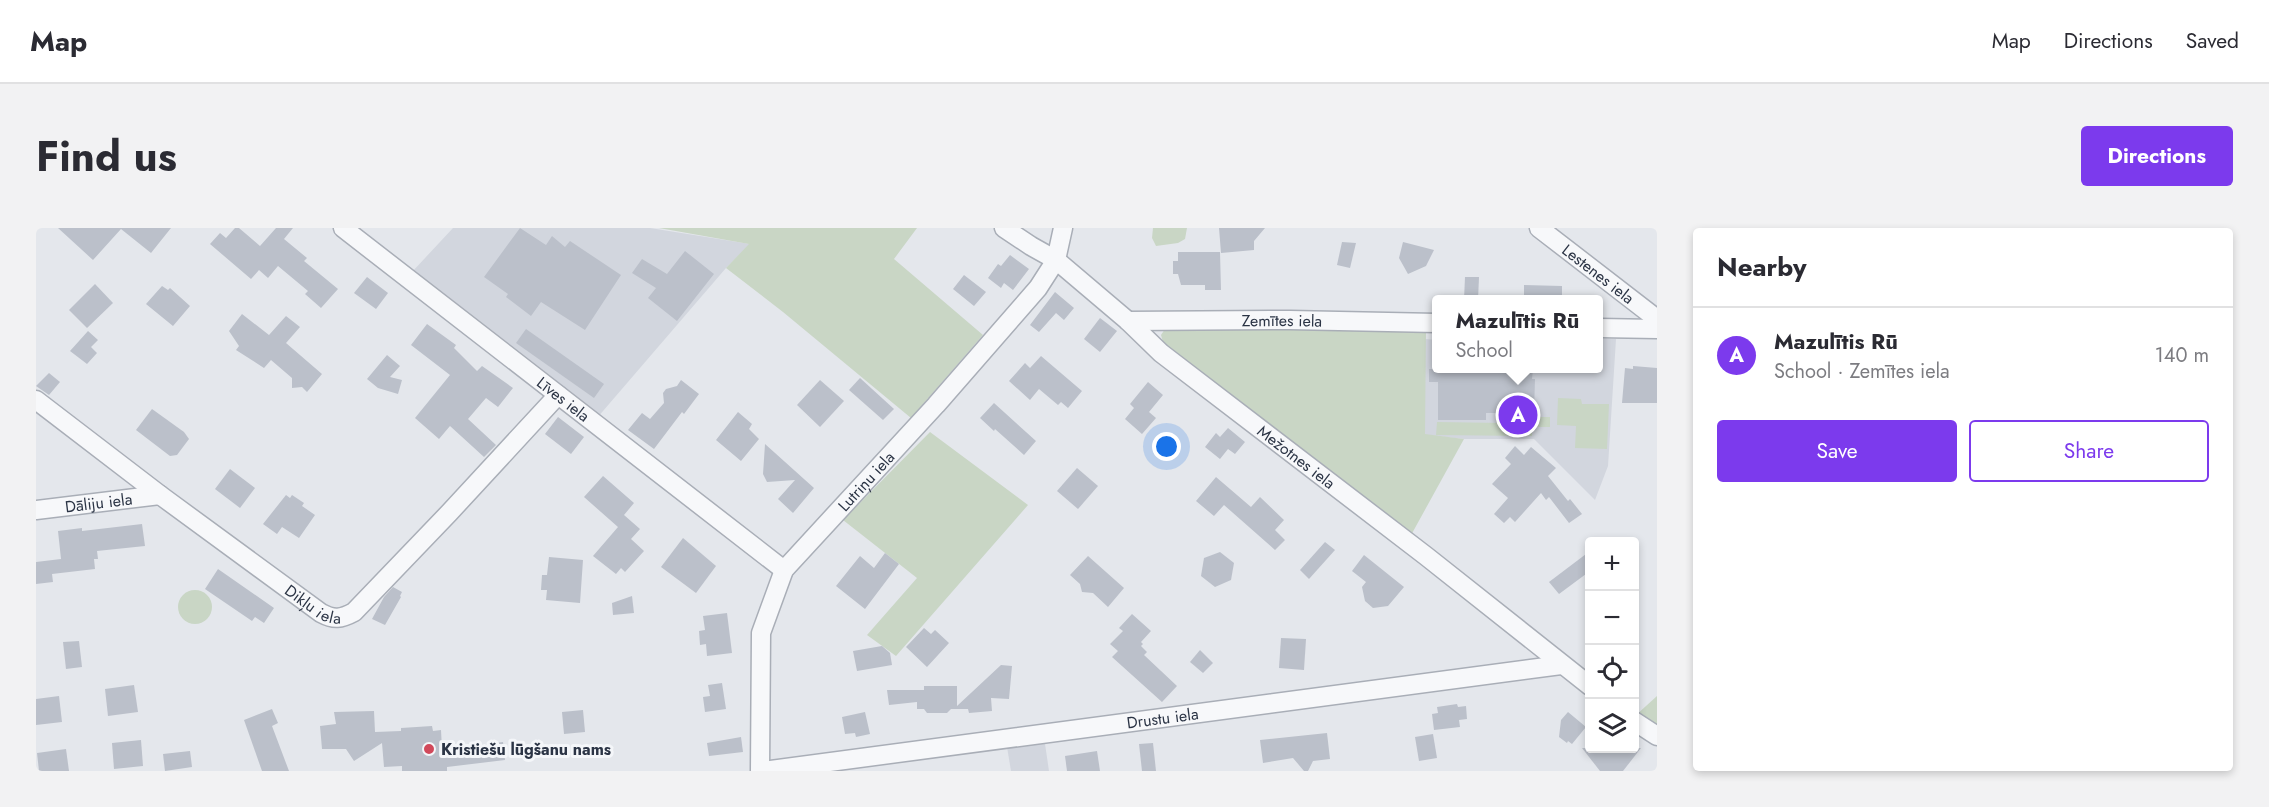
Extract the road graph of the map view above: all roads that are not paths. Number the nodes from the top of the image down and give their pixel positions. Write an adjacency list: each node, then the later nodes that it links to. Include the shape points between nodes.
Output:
1 (342, 228): 11 (street, Līves iela)
2 (1004, 228): 5 (street, Mežotnes iela)
3 (1063, 228): 5 (street, Lutriņu iela)
4 (1539, 228): 6 (street, Lestenes iela)
5 (1056, 260): 7 (street, Mežotnes iela); 15 (street, Lutriņu iela, via 1038,288 944,396)
6 (1657, 319)
7 (1128, 321): 8 (street, Zemītes iela); 16 (street, Mežotnes iela, via 1161,353)
8 (1432, 323)
9 (1603, 328): 10 (street)
10 (1657, 329)
11 (558, 395): 13 (street, Dikļu iela, via 354,612 342,619 321,613); 15 (street, Līves iela)
12 (36, 400): 13 (street, Dikļu iela)
13 (160, 495): 14 (street, Dāliju iela)
14 (36, 510)
15 (784, 570): 20 (street, Lutriņu iela, via 761,633)
16 (1562, 664): 17 (street, Mežotnes iela); 20 (street, Drustu iela)
17 (1585, 682)
18 (1639, 724): 19 (street)
19 (1657, 735)
20 (761, 771)

